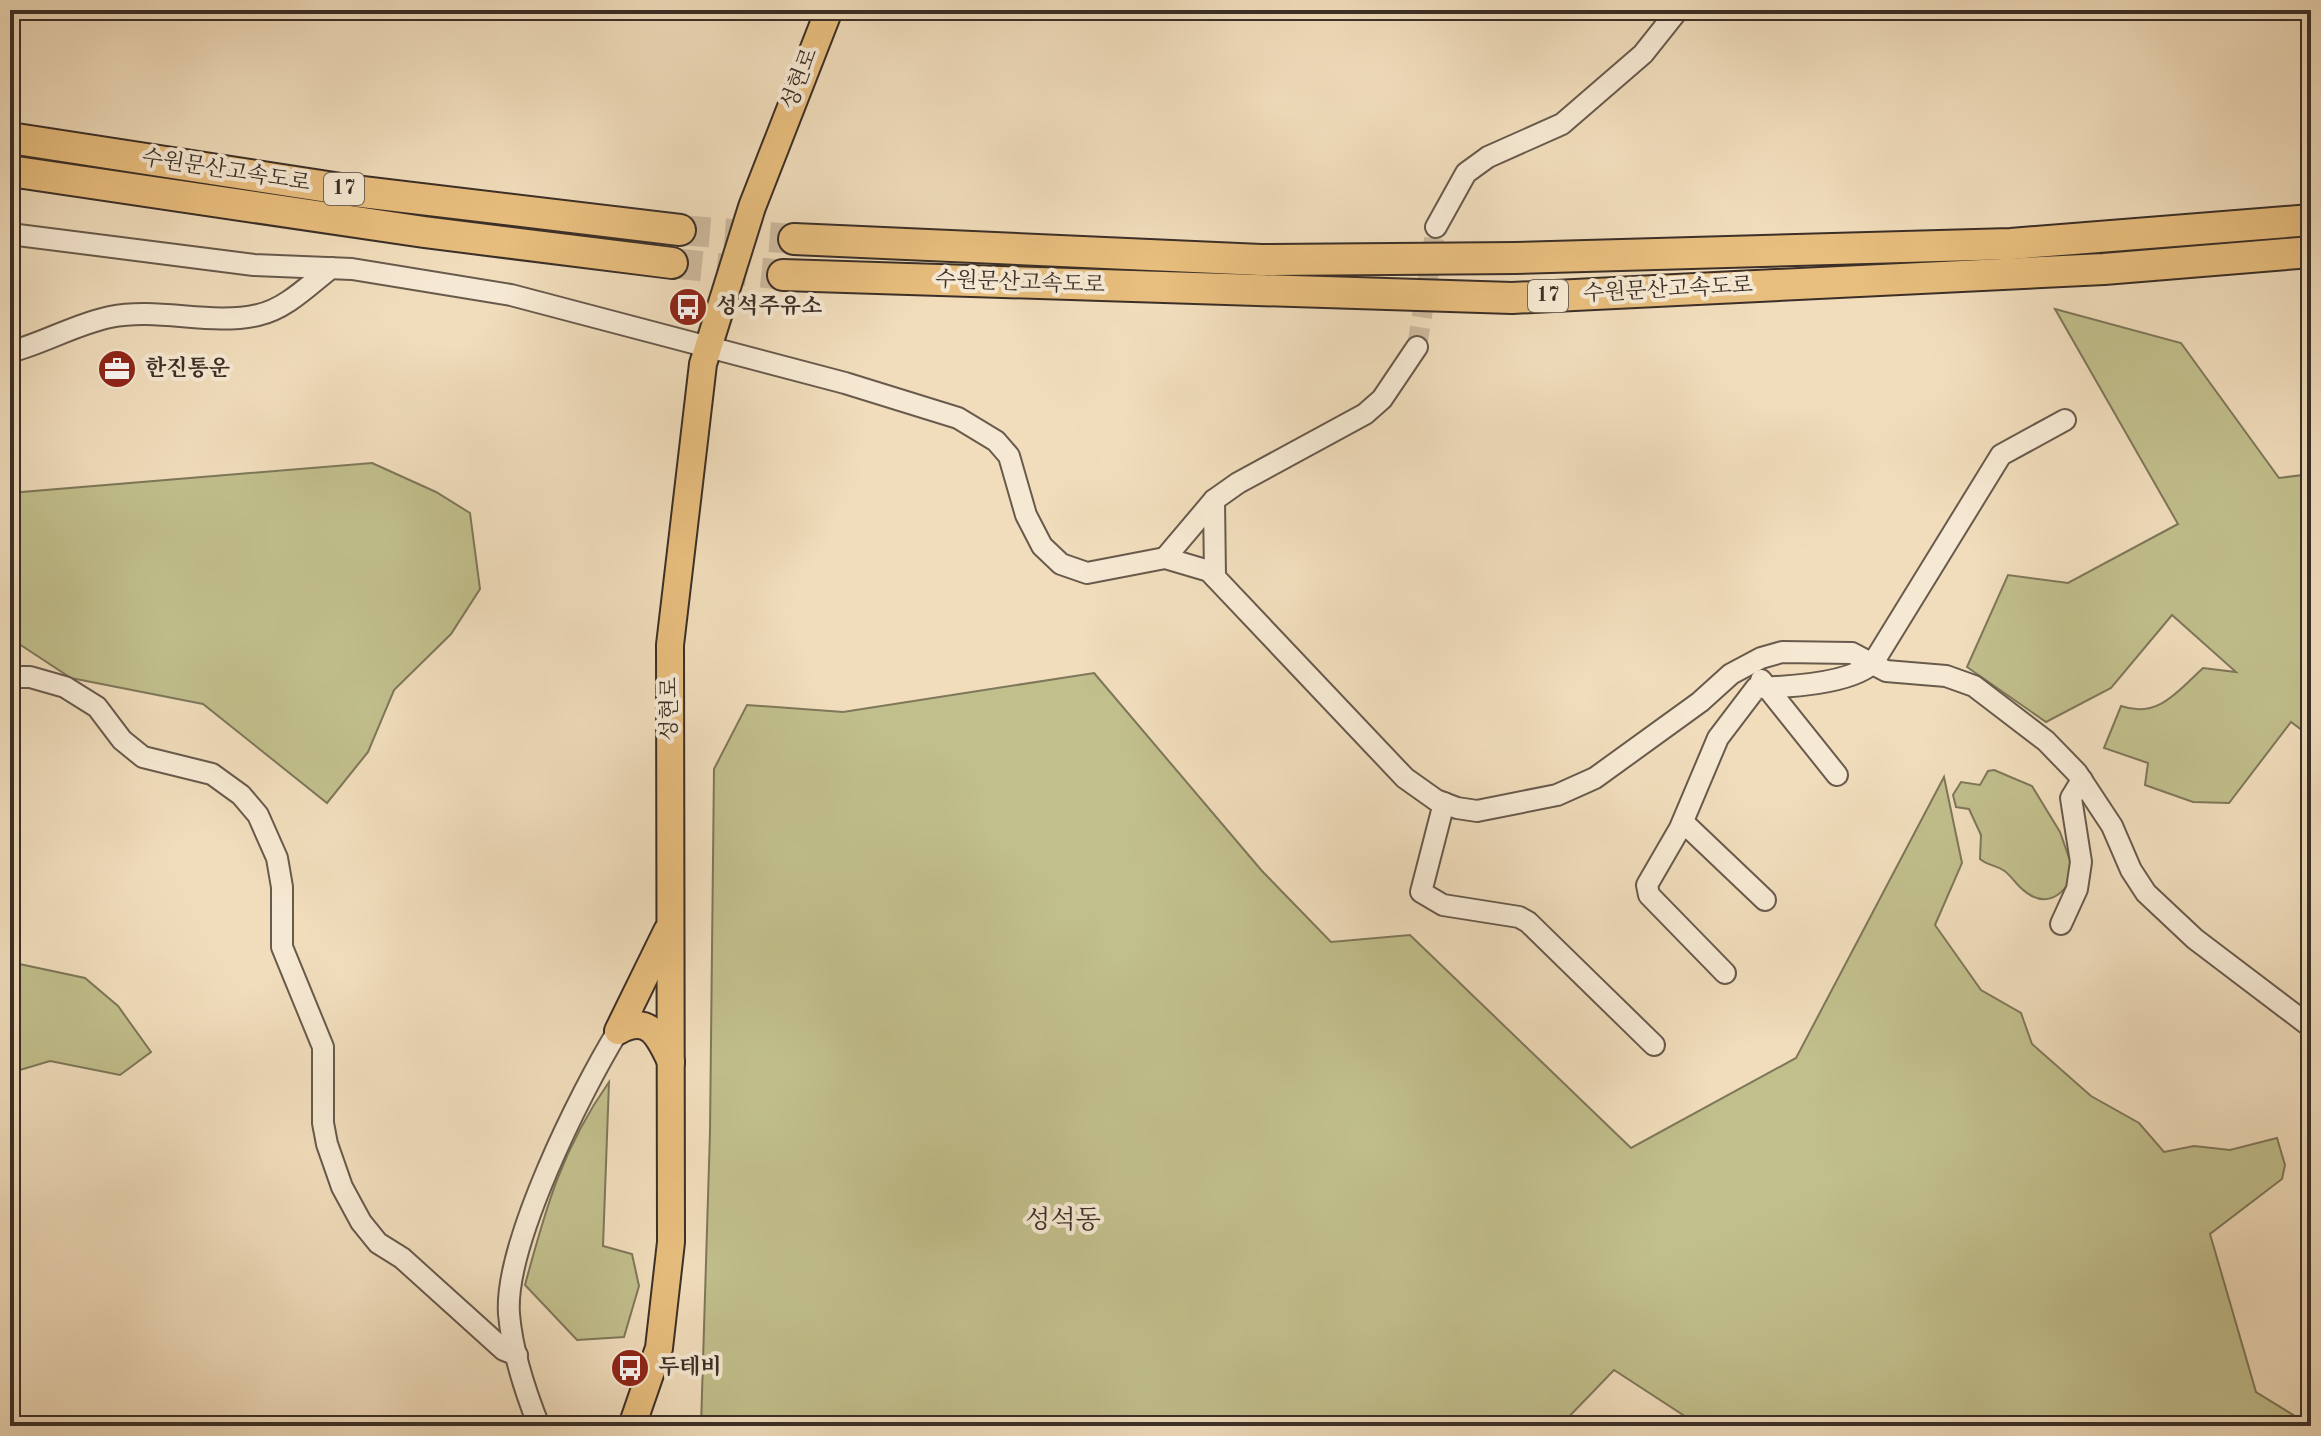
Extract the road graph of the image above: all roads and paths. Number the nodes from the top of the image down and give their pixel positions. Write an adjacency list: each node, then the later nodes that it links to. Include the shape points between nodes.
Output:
1 (829, 10): 14 (main road, 성현로, via 752,207)
2 (1678, 10): 6 (street, via 1643,54 1562,124 1488,157 1466,173)
3 (10, 138): 7 (highway, 수원문산고속도로 / 17, via 354,191)
4 (10, 171): 11 (highway, 수원문산고속도로 / 17)
5 (2311, 220): 9 (highway, 수원문산고속도로 / 17, via 2011,244 1515,258 1261,260)
6 (1436, 227)
7 (680, 230)
8 (10, 234): 12 (street, via 254,265)
9 (794, 239)
10 (2311, 252): 13 (highway, 수원문산고속도로 / 17, via 2104,269 1512,298)
11 (672, 263)
12 (331, 268): 14 (street, via 511,295); 16 (street, via 283,305 259,315 109,317)
13 (783, 275)
14 (709, 345): 19 (street, via 974,426 1009,456 1026,515 1042,546 1061,564 1087,573); 30 (main road, 성현로, via 670,645)
15 (1417, 347): 18 (street, via 1382,399 1365,414)
16 (10, 352)
17 (2065, 420): 21 (street, via 2001,455)
18 (1214, 500): 19 (street); 20 (street)
19 (1165, 558): 20 (street, via 1195,564)
20 (1215, 577): 27 (street, via 1405,778)
21 (1873, 663): 22 (street, via 1852,653 1782,652); 24 (street, via 1863,672); 26 (street, via 1886,671 1946,676 1974,686 2046,741)
22 (1749, 665): 24 (street); 27 (street, via 1595,778 1557,795 1477,811)
23 (10, 677): 37 (street, via 65,687 97,707 143,757 212,774 258,815 277,858 282,947 323,1047 323,1123 342,1187 378,1243 422,1275 504,1350)
24 (1767, 688): 25 (street); 28 (street, via 1756,688 1747,696 1724,727)
25 (1837, 775)
26 (2082, 780): 31 (street, via 2071,798 2081,862 2077,889); 33 (street, via 2146,893 2195,939)
27 (1444, 803): 35 (street, via 1421,892 1443,905 1528,922)
28 (1683, 822): 29 (street); 32 (street, via 1647,885 1649,895)
29 (1765, 900)
30 (671, 920): 34 (main road); 36 (main road, 성현로)
31 (2061, 924)
32 (1725, 973)
33 (2311, 1027)
34 (618, 1031): 36 (main road, via 643,1024 663,1045); 37 (street, via 557,1150 519,1248 509,1314)
35 (1654, 1045)
36 (673, 1066): 39 (main road, 성현로, via 671,1242 659,1348)
37 (517, 1355): 38 (street)
38 (539, 1426)
39 (632, 1426)

